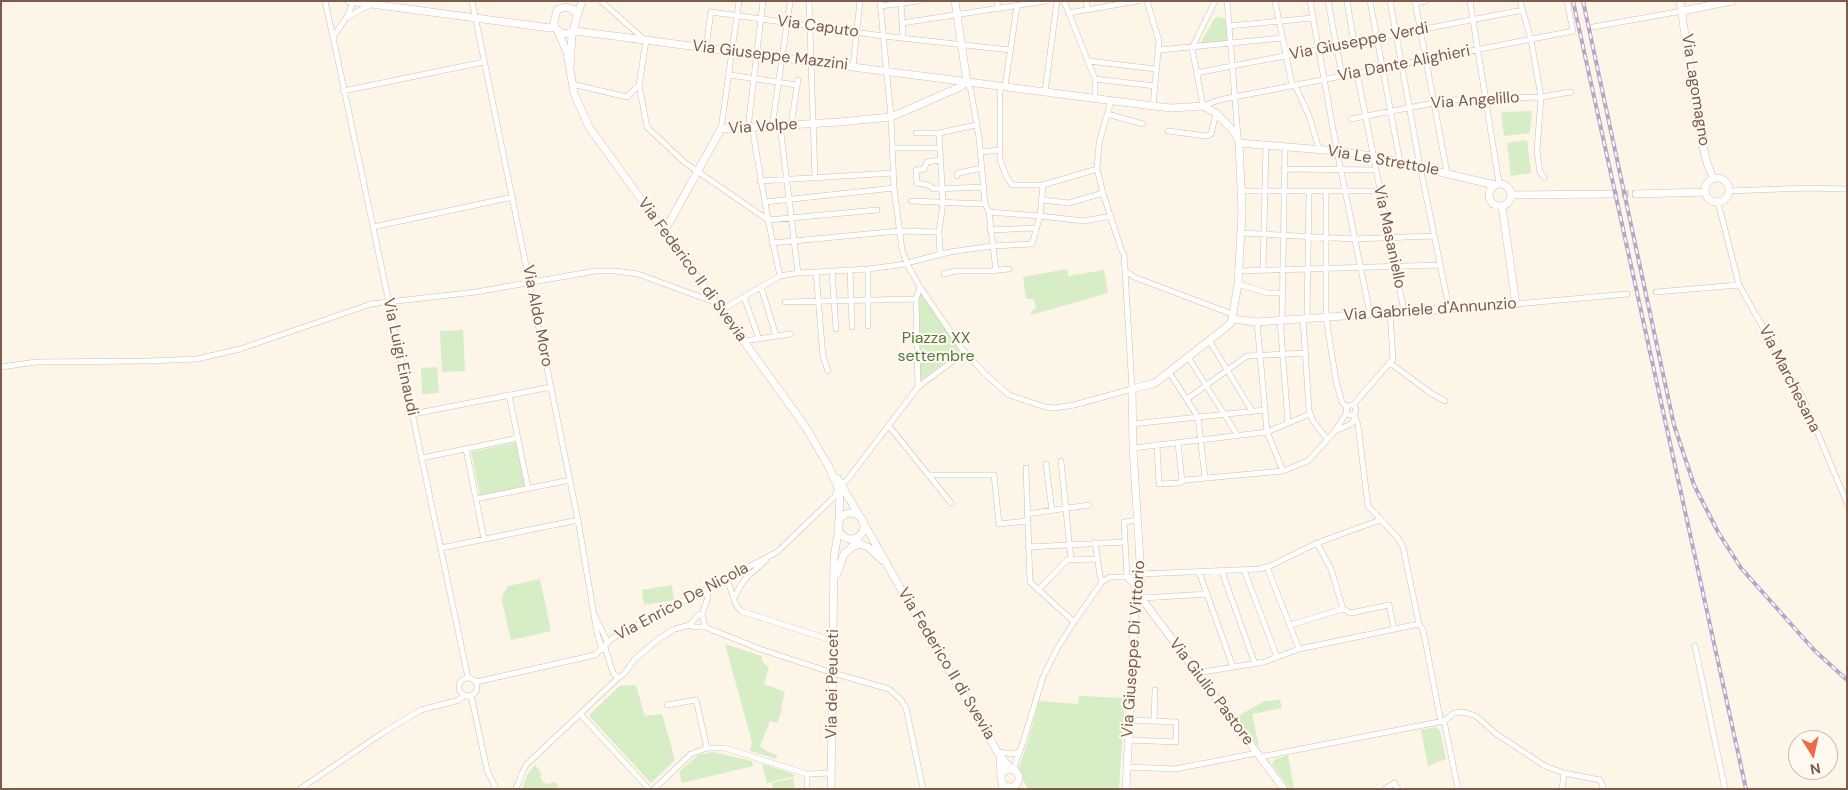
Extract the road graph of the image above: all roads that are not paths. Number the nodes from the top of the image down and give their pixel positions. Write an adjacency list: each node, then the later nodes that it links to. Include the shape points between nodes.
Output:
1 (325, 1): 70 (street, Via Luigi Einaudi)
2 (349, 1): 34 (main road)
3 (472, 1): 54 (street, Via Aldo Moro)
4 (562, 1): 45 (main road)
5 (582, 1): 52 (main road)
6 (601, 1): 75 (street)
7 (739, 1): 51 (street)
8 (763, 1): 56 (street)
9 (813, 1): 35 (street)
10 (860, 1): 67 (street)
11 (919, 1): 42 (street)
12 (955, 1): 50 (main road)
13 (997, 1): 44 (street)
14 (1046, 1): 43 (street)
15 (1057, 1): 116 (street)
16 (1064, 1): 49 (street)
17 (1086, 1): 46 (street)
18 (1138, 1): 36 (street)
19 (1147, 1): 83 (street)
20 (1214, 1): 81 (street)
21 (1227, 1): 62 (street)
22 (1275, 1): 58 (street)
23 (1310, 1): 55 (street)
24 (1328, 1): 79 (street)
25 (1347, 1): 77 (street)
26 (1370, 1): 73 (street)
27 (1390, 1): 68 (street)
28 (1426, 1): 37 (street)
29 (1470, 1): 57 (street)
30 (1520, 1): 47 (street)
31 (1567, 1): 74 (street, Via Dante Alighieri, via 1573,31)
32 (1680, 1): 48 (main road, Via Lagomagno)
33 (1732, 1): 48 (main road)
34 (354, 2): 40 (main road); 53 (street)
35 (809, 2): 61 (street)
36 (1125, 2): 39 (street)
37 (1415, 2): 65 (street)
38 (790, 3): 59 (street)
39 (1108, 3): 46 (street)
40 (373, 4): 53 (street); 54 (main road)
41 (880, 4): 42 (street); 69 (street)
42 (901, 4): 60 (street)
43 (1017, 6): 44 (street); 82 (street)
44 (998, 9): 50 (street)
45 (557, 10): 52 (main road, via 571,8); 64 (main road)
46 (1088, 10): 49 (street)
47 (1523, 10): 57 (street, Via Giuseppe Verdi); 74 (street)
48 (1682, 11): 63 (street); 168 (main road, Via Lagomagno, via 1698,124)
49 (1068, 13): 92 (street)
50 (957, 15): 60 (street); 78 (main road)
51 (737, 16): 56 (street, Via Caputo); 80 (street, Via Caputo, via 710,12); 86 (street)
52 (577, 17): 66 (main road)
53 (346, 18): 70 (street)
54 (475, 18): 64 (main road); 93 (street, Via Aldo Moro)
55 (1312, 18): 58 (street); 84 (street)
56 (760, 19): 59 (street, Via Caputo); 87 (street)
57 (1473, 20): 65 (street, Via Giuseppe Verdi); 85 (street)
58 (1279, 21): 62 (street); 72 (street)
59 (788, 23): 61 (street, Via Caputo); 89 (street)
60 (902, 23): 71 (street)
61 (810, 26): 67 (street, Via Caputo); 91 (street)
62 (1229, 26): 76 (street)
63 (1593, 27)
64 (556, 29): 66 (main road, via 567,34); 97 (main road, Via Federico II di Svevia, via 565,46)
65 (1420, 30): 68 (street, Via Giuseppe Verdi); 90 (street)
66 (573, 31): 75 (main road, Via Giuseppe Mazzini); 97 (main road, Via Federico II di Svevia)
67 (857, 32): 69 (street, Via Caputo); 95 (street)
68 (1396, 35): 73 (street, Via Giuseppe Verdi); 94 (street)
69 (883, 36): 71 (street, Via Caputo); 100 (street)
70 (333, 37): 115 (street, Via Luigi Einaudi)
71 (903, 38): 78 (street, Via Caputo)
72 (1282, 38): 76 (street); 88 (street)
73 (1377, 38): 77 (street, Via Giuseppe Verdi); 98 (street)
74 (1531, 40): 85 (street, Via Dante Alighieri); 119 (street)
75 (646, 41): 80 (main road, Via Giuseppe Mazzini); 111 (street)
76 (1231, 43): 81 (street); 96 (street)
77 (1354, 43): 79 (street, Via Giuseppe Verdi)
78 (962, 45): 82 (street, Via Caputo); 108 (main road)
79 (1337, 46): 84 (street, Via Giuseppe Verdi); 104 (street)
80 (706, 48): 86 (main road, Via Giuseppe Mazzini)
81 (1192, 48): 83 (street); 101 (street)
82 (1010, 50): 113 (street)
83 (1159, 50): 99 (street)
84 (1318, 50): 88 (street, Via Giuseppe Verdi); 107 (street)
85 (1479, 50): 90 (street, Via Dante Alighieri); 121 (street)
86 (733, 52): 87 (main road, Via Giuseppe Mazzini); 103 (street)
87 (757, 55): 89 (main road, Via Giuseppe Mazzini); 105 (street)
88 (1286, 56): 96 (street, Via Giuseppe Verdi); 112 (street)
89 (782, 58): 91 (main road, Via Giuseppe Mazzini); 109 (street)
90 (1425, 60): 94 (street, Via Dante Alighieri); 123 (street)
91 (811, 61): 95 (main road, Via Giuseppe Mazzini); 133 (street)
92 (1088, 61): 99 (street); 106 (street)
93 (484, 62): 115 (street); 190 (street, Via Aldo Moro)
94 (1401, 65): 98 (street, Via Dante Alighieri); 126 (street)
95 (853, 66): 100 (main road, Via Giuseppe Mazzini)
96 (1233, 66): 101 (street, Via Giuseppe Verdi); 118 (street)
97 (570, 67): 110 (main road, Via Federico II di Svevia)
98 (1383, 68): 102 (street, Via Dante Alighieri); 127 (street)
99 (1156, 69): 114 (street)
100 (887, 72): 108 (main road, Via Giuseppe Mazzini); 130 (street)
101 (1196, 73): 125 (street)
102 (1357, 73): 104 (street, Via Dante Alighieri); 131 (street, Via Masaniello)
103 (730, 75): 105 (street); 140 (street)
104 (1342, 76): 107 (street, Via Dante Alighieri)
105 (753, 79): 109 (street); 139 (street)
106 (1095, 79): 114 (street); 120 (street)
107 (1324, 79): 112 (street, Via Dante Alighieri); 151 (street)
108 (967, 82): 113 (main road, Via Giuseppe Mazzini); 130 (main road, Via Volpe); 137 (street)
109 (778, 83): 136 (street, via 797,83); 138 (street)
110 (572, 84): 111 (street, via 627,97); 209 (main road, Via Federico II di Svevia, via 592,133)
111 (639, 85): 160 (street, via 647,127)
112 (1293, 85): 118 (street, Via Dante Alighieri); 149 (street)
113 (1003, 86): 116 (main road, Via Giuseppe Mazzini); 150 (street)
114 (1155, 86): 124 (street)
115 (344, 90): 205 (street, Via Luigi Einaudi)
116 (1045, 92): 120 (main road, Via Giuseppe Mazzini)
117 (1570, 92): 119 (street, Via Angelillo)
118 (1235, 96): 125 (street, Via Dante Alighieri); 144 (street)
119 (1541, 97): 121 (street, Via Angelillo); 167 (street, via 1537,151 1540,172)
120 (1095, 98): 122 (main road, Via Giuseppe Mazzini)
121 (1486, 98): 123 (street, Via Angelillo); 171 (street)
122 (1111, 101): 124 (main road, Via Giuseppe Mazzini); 129 (street)
123 (1433, 103): 126 (street, Via Angelillo); 164 (street)
124 (1153, 106): 125 (main road, Via Giuseppe Mazzini)
125 (1203, 106): 128 (main road)
126 (1409, 107): 127 (street, Via Angelillo); 156 (street)
127 (1391, 111): 131 (street, Via Angelillo); 155 (street)
128 (1216, 113): 141 (street, via 1211,134 1207,136); 144 (main road, via 1235,133)
129 (1107, 114): 134 (street); 158 (street, via 1099,143)
130 (891, 116): 133 (main road, Via Volpe); 147 (street)
131 (1365, 116): 132 (street, Via Angelillo); 153 (street, Via Masaniello)
132 (1351, 119)
133 (814, 123): 136 (main road, Via Volpe); 166 (street)
134 (1143, 124)
135 (780, 125): 136 (main road, Via Volpe); 138 (main road, Via Volpe); 169 (street)
136 (791, 125)
137 (976, 125): 142 (street); 152 (street)
138 (772, 126): 139 (main road, Via Volpe)
139 (750, 128): 140 (main road, Via Volpe); 170 (street)
140 (721, 130): 160 (main road, Via Volpe)
141 (1168, 131)
142 (939, 132): 143 (street); 148 (street)
143 (916, 133)
144 (1239, 143): 145 (main road, Via Le Strettole); 177 (main road)
145 (1266, 145): 146 (main road, Via Le Strettole); 178 (street)
146 (1285, 146): 149 (main road, Via Le Strettole); 159 (street)
147 (892, 148): 148 (street); 163 (street)
148 (939, 148): 154 (street)
149 (1319, 149): 151 (main road, Via Le Strettole)
150 (999, 150): 152 (street); 172 (street, via 1000,160 1012,185)
151 (1337, 151): 153 (main road, Via Le Strettole); 161 (street)
152 (981, 152): 157 (street)
153 (1372, 156): 155 (main road, Via Le Strettole); 162 (street, Via Masaniello)
154 (940, 160): 175 (street); 175 (street, via 927,162 924,169 916,170 918,183)
155 (1400, 162): 156 (main road, Via Le Strettole)
156 (1420, 166): 164 (main road, Via Le Strettole); 214 (street)
157 (982, 168): 165 (street, via 958,173); 173 (street)
158 (1097, 169): 172 (street); 186 (street)
159 (1285, 169): 161 (street); 179 (street)
160 (697, 170): 204 (street); 209 (main road, Via Volpe)
161 (1340, 170): 162 (street); 184 (street)
162 (1375, 170): 180 (street, Via Masaniello)
163 (893, 172): 166 (street); 174 (street)
164 (1447, 173): 171 (main road, Via Le Strettole)
165 (957, 176)
166 (815, 177): 169 (street)
167 (1544, 177)
168 (1713, 178): 181 (main road, via 1725,180); 185 (main road, via 1706,185)
169 (786, 179): 170 (street); 191 (street)
170 (760, 180): 194 (street)
171 (1497, 184): 189 (main road, via 1509,188); 198 (main road, via 1489,196)
172 (1043, 185): 192 (street)
173 (984, 187): 175 (street); 197 (street)
174 (894, 188): 191 (street); 208 (street)
175 (942, 189): 196 (street)
176 (1847, 189): 181 (street)
177 (1242, 191): 178 (street); 211 (main road)
178 (1265, 191): 179 (street); 212 (street)
179 (1284, 191): 182 (street); 213 (street)
180 (1379, 191): 184 (street); 217 (street, Via Masaniello)
181 (1729, 191): 195 (main road, via 1727,197)
182 (1310, 192): 183 (street); 215 (street)
183 (1326, 192): 184 (street); 216 (street)
184 (1345, 192): 218 (street)
185 (1705, 192): 188 (main road); 195 (main road, via 1711,201)
186 (1103, 193): 192 (street, via 1069,203); 202 (street)
187 (1611, 194): 189 (main road)
188 (1636, 194)
189 (1512, 195): 198 (main road)
190 (513, 197): 205 (street); 242 (street, Via Aldo Moro)
191 (788, 199): 194 (street); 203 (street)
192 (1042, 200): 201 (street)
193 (911, 201): 196 (street)
194 (764, 202): 204 (street)
195 (1718, 202): 244 (street)
196 (943, 203): 197 (street); 210 (street)
197 (985, 204): 200 (street)
198 (1502, 206): 259 (main road)
199 (877, 210): 203 (street)
200 (989, 212): 201 (street); 207 (street)
201 (1040, 216): 202 (street, via 1084,221); 206 (street)
202 (1111, 216): 238 (street)
203 (791, 218): 204 (street); 219 (street)
204 (768, 220): 220 (street)
205 (373, 227): 256 (street, Via Luigi Einaudi)
206 (1036, 228): 207 (street); 221 (street, via 1032,244)
207 (990, 230): 221 (street)
208 (899, 231): 210 (street); 219 (street); 223 (street)
209 (664, 232): 257 (main road, Via Federico II di Svevia)
210 (939, 232): 222 (street)
211 (1241, 233): 212 (street); 236 (main road)
212 (1264, 234): 213 (street); 233 (street)
213 (1283, 236): 215 (street); 230 (street)
214 (1434, 236): 217 (street); 224 (street)
215 (1308, 237): 216 (street); 231 (street)
216 (1326, 238): 218 (street); 227 (street)
217 (1389, 238): 218 (street); 225 (street, Via Masaniello)
218 (1354, 239): 226 (street)
219 (793, 241): 220 (street); 239 (street)
220 (772, 243): 241 (street)
221 (992, 246): 222 (street); 235 (street)
222 (940, 254): 223 (street)
223 (907, 264): 228 (street); 246 (street)
224 (1440, 265): 225 (street); 260 (street)
225 (1395, 266): 226 (street); 263 (street, Via Masaniello)
226 (1360, 267): 227 (street); 264 (street)
227 (1326, 268): 231 (street); 266 (street)
228 (868, 269): 232 (street); 255 (street)
229 (1009, 269): 235 (street)
230 (1283, 269): 231 (street); 233 (street); 248 (street)
231 (1308, 269): 267 (street)
232 (850, 270): 234 (street); 254 (street)
233 (1263, 270): 236 (street)
234 (832, 271): 237 (street); 253 (street)
235 (996, 271): 240 (street)
236 (1238, 271): 243 (main road)
237 (816, 272): 239 (street); 252 (street)
238 (1127, 272): 265 (street); 291 (street)
239 (798, 273): 241 (street)
240 (944, 274)
241 (780, 276): 245 (street)
242 (530, 282): 256 (street); 257 (street, via 595,271 631,273 659,280); 290 (street, Via Aldo Moro)
243 (1238, 284): 248 (street, via 1267,293); 265 (main road)
244 (1740, 286): 247 (street); 330 (street, Via Marchesana, via 1803,398)
245 (761, 287): 250 (street); 274 (street)
246 (920, 287): 251 (street); 278 (street)
247 (1656, 292)
248 (1282, 293): 268 (street)
249 (1627, 294): 259 (street, Via Gabriele d'Annunzio)
250 (744, 297): 261 (street); 275 (street)
251 (916, 299): 255 (street); 289 (street)
252 (817, 300): 253 (street); 258 (street); 285 (street, via 823,356)
253 (834, 300): 254 (street); 272 (street)
254 (852, 300): 255 (street); 271 (street)
255 (869, 300): 270 (street)
256 (388, 302): 284 (street, via 358,308 240,349 197,359 36,362); 299 (street, Via Luigi Einaudi)
257 (715, 302): 261 (main road, Via Federico II di Svevia)
258 (785, 302)
259 (1516, 304): 260 (main road, Via Gabriele d'Annunzio)
260 (1449, 308): 263 (main road, Via Gabriele d'Annunzio)
261 (721, 310): 277 (main road, Via Federico II di Svevia)
262 (1390, 312): 263 (main road, Via Gabriele d'Annunzio); 264 (main road, Via Gabriele d'Annunzio); 283 (street, via 1394,355)
263 (1404, 312)
264 (1370, 314): 266 (main road, Via Gabriele d'Annunzio)
265 (1232, 317): 269 (main road, Via Gabriele d'Annunzio); 276 (main road, via 1230,324)
266 (1326, 317): 267 (main road, Via Gabriele d'Annunzio); 297 (street, via 1336,381)
267 (1305, 318): 268 (main road, Via Gabriele d'Annunzio); 279 (street)
268 (1281, 320): 269 (main road, Via Gabriele d'Annunzio); 280 (street)
269 (1257, 322): 281 (street)
270 (868, 326)
271 (852, 327)
272 (836, 329)
273 (791, 334): 274 (street)
274 (776, 336): 275 (street)
275 (759, 339): 277 (street)
276 (1208, 340): 282 (main road); 286 (street)
277 (744, 341): 326 (main road, Via Federico II di Svevia, via 805,426)
278 (965, 352): 289 (street, Via Enrico De Nicola); 291 (street, via 1010,394 1045,407 1070,406)
279 (1305, 353): 280 (street); 301 (street)
280 (1282, 354): 281 (street); 304 (street)
281 (1260, 356): 286 (street, via 1247,356); 296 (street)
282 (1188, 357): 287 (main road); 288 (street)
283 (1390, 363): 294 (street); 295 (street)
284 (1, 368)
285 (828, 371)
286 (1227, 371): 288 (street); 298 (street)
287 (1169, 372): 291 (main road, via 1155,383); 293 (street)
288 (1206, 386): 293 (street); 300 (street)
289 (918, 387): 306 (street, Via Enrico De Nicola)
290 (551, 388): 292 (street); 324 (street, Via Aldo Moro)
291 (1132, 389): 305 (main road, Via Giuseppe Di Vittorio)
292 (509, 395): 299 (street); 310 (street)
293 (1187, 400): 303 (street)
294 (1446, 401)
295 (1353, 405): 297 (street); 302 (street)
296 (1265, 410): 298 (street); 308 (street)
297 (1347, 410): 302 (street); 307 (street)
298 (1252, 411): 300 (street)
299 (412, 414): 317 (street, Via Luigi Einaudi)
300 (1224, 414): 303 (street); 309 (street)
301 (1310, 414): 304 (street); 311 (street)
302 (1355, 416): 307 (street, via 1351,424); 339 (street, via 1367,502)
303 (1198, 417): 305 (street); 312 (street)
304 (1288, 423): 308 (street)
305 (1132, 424): 315 (main road, Via Giuseppe Di Vittorio)
306 (889, 426): 322 (street); 326 (street, Via Enrico De Nicola)
307 (1335, 431): 311 (street)
308 (1267, 432): 309 (street); 321 (street)
309 (1238, 436): 312 (street)
310 (518, 438): 316 (street); 327 (street)
311 (1327, 439): 321 (street, via 1308,461)
312 (1201, 441): 313 (street); 323 (street)
313 (1178, 443): 314 (street); 325 (street)
314 (1157, 445): 315 (street); 325 (street, via 1159,484)
315 (1133, 448): 338 (main road, Via Giuseppe Di Vittorio)
316 (466, 449): 317 (street); 329 (street)
317 (422, 458): 349 (street, Via Luigi Einaudi)
318 (1061, 461): 333 (street)
319 (1046, 464): 334 (street)
320 (1026, 468): 335 (street)
321 (1283, 471): 323 (street)
322 (928, 475): 331 (street); 340 (street, via 994,475 999,524)
323 (1205, 478): 325 (street)
324 (570, 480): 327 (street); 337 (street, Via Aldo Moro)
325 (1183, 481)
326 (840, 486): 328 (main road, Via Federico II di Svevia); 350 (street, Via Enrico De Nicola, via 835,496)
327 (528, 488): 329 (street)
328 (844, 497): 336 (main road, Via Federico II di Svevia); 341 (main road, Via Federico II di Svevia)
329 (476, 499): 342 (street)
330 (1847, 503)
331 (951, 504)
332 (1089, 506): 333 (street)
333 (1066, 509): 334 (street); 347 (street)
334 (1052, 511): 335 (street)
335 (1027, 514): 340 (street)
336 (861, 519): 341 (main road, via 848,514); 343 (main road, via 864,530); 355 (main road, Via Federico II di Svevia)
337 (578, 520): 342 (street); 370 (street, Via Aldo Moro)
338 (1138, 520): 345 (street, via 1124,522); 358 (main road, Via Giuseppe Di Vittorio)
339 (1380, 520): 346 (street); 373 (street, via 1402,546)
340 (1027, 521): 348 (street)
341 (839, 525): 343 (main road, via 842,534); 361 (main road, Via dei Peuceti, via 834,557)
342 (484, 539): 349 (street)
343 (857, 542): 355 (main road, via 873,550); 361 (main road, via 844,554)
344 (1095, 542): 345 (street); 347 (street); 351 (street)
345 (1125, 542): 359 (street)
346 (1317, 543): 353 (street); 368 (street, via 1331,569)
347 (1069, 544): 348 (street); 352 (street)
348 (1028, 547): 364 (street, via 1030,582)
349 (441, 548): 386 (street, Via Luigi Einaudi)
350 (777, 552): 360 (street, Via Enrico De Nicola); 367 (street, via 746,578)
351 (1097, 559): 352 (street); 362 (street)
352 (1071, 560): 364 (street, via 1067,560)
353 (1267, 567): 354 (street); 374 (street)
354 (1244, 570): 357 (street); 381 (street)
355 (891, 572): 399 (main road, Via Federico II di Svevia)
356 (1199, 572): 357 (street); 358 (street); 366 (street)
357 (1222, 572): 382 (street)
358 (1141, 575): 359 (street); 365 (main road, Via Giuseppe Di Vittorio)
359 (1127, 576): 362 (street, via 1110,577); 365 (street)
360 (727, 578): 363 (street, Via Enrico De Nicola); 367 (street)
361 (835, 579): 377 (main road, Via dei Peuceti)
362 (1102, 582): 371 (street)
363 (705, 590): 369 (street, via 708,597); 379 (street, Via Enrico De Nicola, via 611,639)
364 (1038, 590): 371 (street)
365 (1140, 593): 366 (street); 385 (main road, Via Giulio Pastore); 393 (main road, Via Giuseppe Di Vittorio, via 1135,608)
366 (1207, 594): 383 (street)
367 (734, 598): 377 (street, via 741,611)
368 (1342, 609): 374 (street); 376 (street, via 1351,613 1389,605)
369 (702, 614): 372 (street); 375 (street)
370 (595, 615): 379 (street, Via Aldo Moro); 379 (street, Via Aldo Moro, via 597,634)
371 (1074, 622): 398 (street, via 1043,677)
372 (690, 624): 375 (street); 387 (street, via 662,636)
373 (1419, 624): 376 (street); 395 (street, via 1423,630)
374 (1290, 625): 380 (street)
375 (705, 627): 384 (street)
376 (1394, 629): 380 (street)
377 (834, 641): 384 (main road, Via dei Peuceti)
378 (1696, 646): 426 (street)
379 (605, 647): 387 (street, via 612,673); 388 (street, Via Enrico De Nicola, via 590,658)
380 (1298, 649): 381 (street)
381 (1277, 657): 382 (street)
382 (1255, 664): 383 (street)
383 (1234, 667): 385 (street)
384 (832, 673): 403 (main road, Via dei Peuceti); 416 (street, via 889,689 901,700 909,721)
385 (1197, 673): 400 (main road, Via Giulio Pastore)
386 (468, 678): 388 (street); 390 (street, via 459,685 461,691)
387 (618, 678): 392 (street)
388 (476, 682): 390 (street, via 477,689)
389 (1155, 690): 394 (street)
390 (468, 695): 409 (street, via 421,710); 410 (street, via 487,770)
391 (668, 705): 397 (street, via 696,700)
392 (581, 715): 411 (street, via 526,765); 412 (street)
393 (1129, 720): 394 (street); 396 (main road, Via Giuseppe Di Vittorio)
394 (1154, 721): 396 (street, via 1176,722 1176,742)
395 (1442, 721): 400 (street); 405 (street, via 1458,712 1473,715 1532,759); 423 (street)
396 (1128, 740): 401 (main road, Via Giuseppe Di Vittorio)
397 (707, 748): 404 (street, via 725,748); 413 (street, via 691,754)
398 (1020, 751): 399 (street); 402 (street)
399 (999, 754): 402 (main road, Via Federico II di Svevia); 406 (main road)
400 (1258, 755): 401 (street, via 1175,769); 420 (main road, Via Giulio Pastore)
401 (1127, 767): 419 (main road, Via Giuseppe Di Vittorio)
402 (1012, 770): 406 (main road, via 1004,772); 407 (main road)
403 (831, 773): 404 (street); 415 (main road, Via dei Peuceti)
404 (808, 774): 414 (street)
405 (1564, 774): 424 (street); 425 (street, via 1600,780)
406 (1001, 779): 408 (main road); 417 (street)
407 (1018, 780): 408 (main road); 418 (main road)
408 (1012, 788)
409 (300, 789)
410 (496, 789)
411 (516, 789)
412 (649, 789)
413 (654, 789)
414 (806, 789)
415 (831, 789)
416 (923, 789)
417 (1001, 789)
418 (1023, 789)
419 (1126, 789)
420 (1284, 789)
421 (1385, 789): 422 (street, via 1394,783)
422 (1398, 789)
423 (1458, 789)
424 (1562, 789)
425 (1602, 789)
426 (1725, 789)

